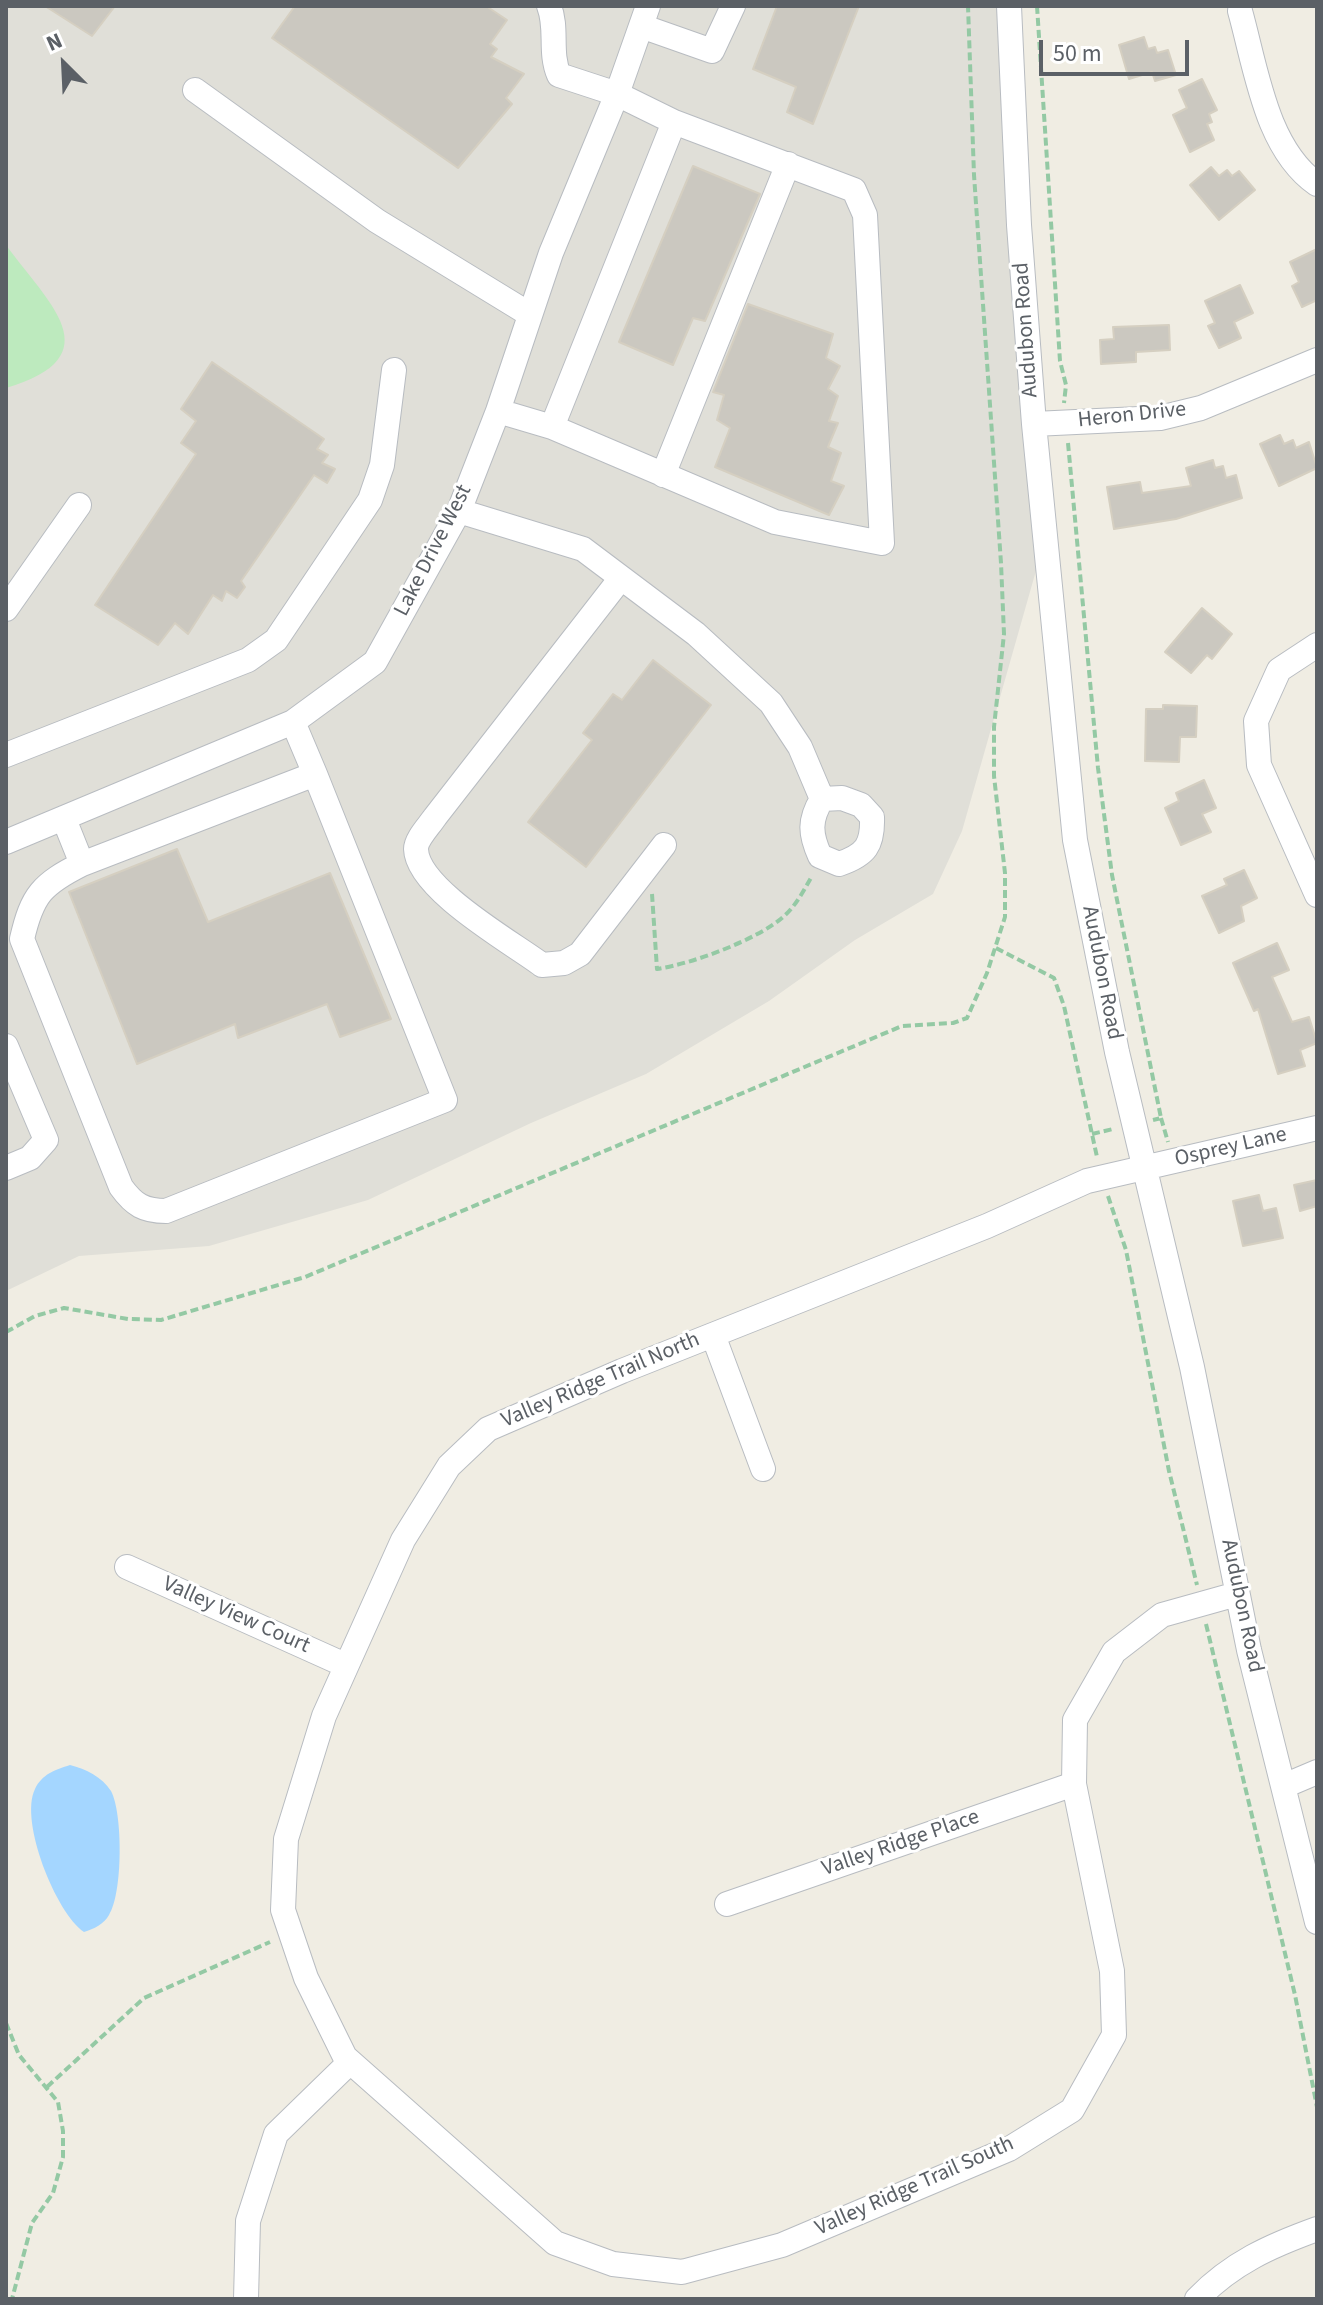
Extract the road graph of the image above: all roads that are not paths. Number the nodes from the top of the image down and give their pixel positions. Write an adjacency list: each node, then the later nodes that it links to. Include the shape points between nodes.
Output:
1 (549, 6): 7 (street, via 554,19 552,59 559,75)
2 (733, 6): 5 (street, via 712,51)
3 (1009, 6): 15 (street, Audubon Road)
4 (1240, 11): 10 (street, via 1280,140 1300,173)
5 (644, 16): 7 (street, Lake Drive West)
6 (195, 90): 11 (street, via 377,221)
7 (617, 94): 8 (street); 11 (street, Lake Drive West)
8 (674, 122): 9 (street); 16 (street)
9 (788, 164): 17 (street); 17 (street, via 854,190 865,215 882,543 775,522)
10 (1317, 184)
11 (529, 314): 14 (street, Lake Drive West)
12 (1317, 360): 15 (street, Heron Drive, via 1201,408 1160,418)
13 (394, 370): 24 (street, via 382,465 370,500 276,640 248,660)
14 (498, 411): 16 (street); 19 (street, Lake Drive West)
15 (1034, 424): 36 (street, Audubon Road, via 1075,840)
16 (552, 427): 17 (street)
17 (663, 475)
18 (79, 505): 21 (street)
19 (459, 511): 20 (street, via 583,549); 23 (street, Lake Drive West, via 375,662)
20 (621, 578): 26 (street, via 696,634 771,703 800,747); 29 (street, via 416,845 421,868 432,884 542,965 564,963 580,954)
21 (6, 609)
22 (1317, 645): 31 (street, via 1279,670 1256,721 1259,765)
23 (293, 722): 25 (street); 27 (street, Lake Drive West)
24 (6, 755)
25 (315, 774): 30 (street); 30 (street, via 445,1100 166,1211 147,1211 121,1187 22,939 37,894 52,879)
26 (822, 799): 26 (street, via 842,798 861,805 872,817 872,841 860,857 839,864 820,856 811,836 812,815)
27 (64, 819): 28 (street, Lake Drive West); 30 (street)
28 (6, 842)
29 (664, 845)
30 (82, 864)
31 (1317, 895)
32 (6, 1046): 33 (street)
33 (15, 1094): 35 (street, via 46,1140 30,1158)
34 (1317, 1128): 36 (street, Osprey Lane)
35 (6, 1168)
36 (1145, 1169): 37 (street, Valley Ridge Trail North, via 1102,1178); 40 (street, Audubon Road, via 1192,1367)
37 (713, 1335): 38 (street); 41 (street, Valley Ridge Trail North, via 488,1429 449,1466 403,1540)
38 (763, 1469)
39 (127, 1567): 41 (street, Valley View Court)
40 (1237, 1594): 43 (street, Valley Ridge Trail South, via 1162,1615 1114,1652 1075,1720); 44 (street, Audubon Road)
41 (345, 1665): 47 (street, Valley Ridge Trail North, via 286,1839 283,1910 306,1978)
42 (1317, 1772): 44 (street)
43 (1074, 1784): 45 (street, Valley Ridge Place); 47 (street, Valley Ridge Trail South, via 1112,1971 1114,2035 1072,2110 1009,2149 782,2245 682,2272 613,2264 555,2243)
44 (1284, 1786): 46 (street, Audubon Road)
45 (727, 1904)
46 (1317, 1922)
47 (350, 2062): 49 (street, via 276,2134 248,2221)
48 (1317, 2229): 50 (street, via 1260,2250 1225,2271)
49 (246, 2299)
50 (1197, 2299)

